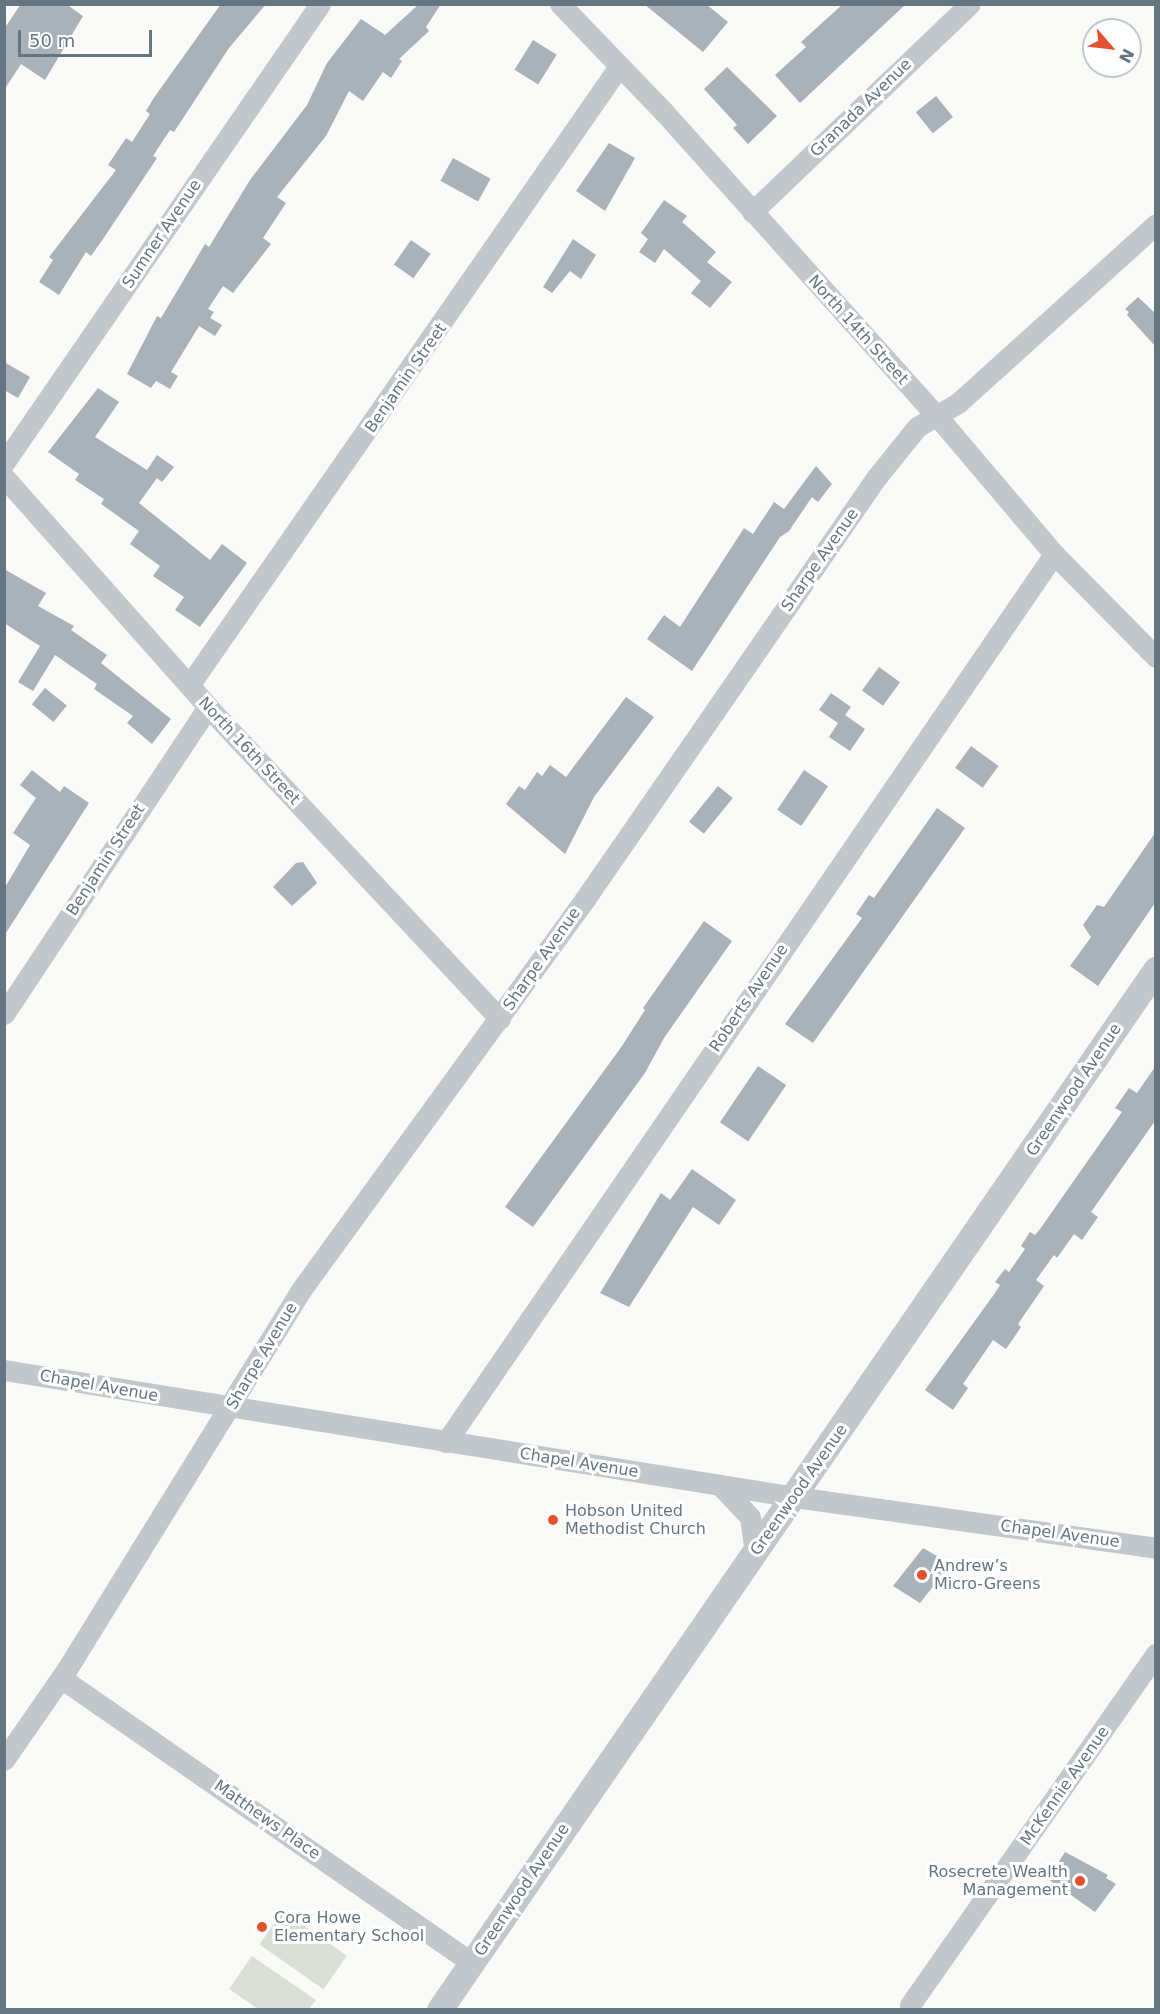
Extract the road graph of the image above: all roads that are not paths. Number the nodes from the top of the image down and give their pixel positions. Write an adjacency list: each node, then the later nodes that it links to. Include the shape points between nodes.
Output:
1 (320, 4): 8 (street, Sumner Avenue)
2 (560, 4): 4 (street, North 14th Street)
3 (970, 4): 5 (street, Granada Avenue)
4 (618, 68): 5 (street, North 14th Street, via 663,111); 12 (street, Benjamin Street)
5 (752, 212): 7 (street, North 14th Street)
6 (1155, 224): 7 (street, Sharpe Avenue, via 958,403)
7 (937, 416): 10 (street, North 14th Street); 16 (street, Sharpe Avenue, via 917,427 876,478)
8 (4, 463)
9 (4, 477): 12 (street, North 16th Street)
10 (1054, 554): 11 (street, North 14th Street); 19 (street, Roberts Avenue)
11 (1155, 657)
12 (189, 684): 13 (street, North 16th Street)
13 (208, 707): 15 (street, Benjamin Street); 16 (street, North 16th Street)
14 (1155, 970): 21 (street, Greenwood Avenue)
15 (4, 1014)
16 (500, 1019): 18 (street, Sharpe Avenue, via 301,1290)
17 (4, 1370): 18 (street, Chapel Avenue)
18 (231, 1409): 19 (street, Chapel Avenue); 25 (street, Sharpe Avenue)
19 (446, 1442): 20 (street, Chapel Avenue)
20 (721, 1486): 21 (street, Chapel Avenue); 23 (street, via 750,1517)
21 (795, 1497): 22 (street, Chapel Avenue); 23 (street, Greenwood Avenue)
22 (1155, 1548)
23 (755, 1554): 27 (street, Greenwood Avenue)
24 (1155, 1654): 28 (street, McKennie Avenue)
25 (61, 1678): 26 (street, Sharpe Avenue); 27 (street, Matthews Place)
26 (4, 1760)
27 (472, 1963): 29 (street, Greenwood Avenue)
28 (910, 2005)
29 (440, 2010)

